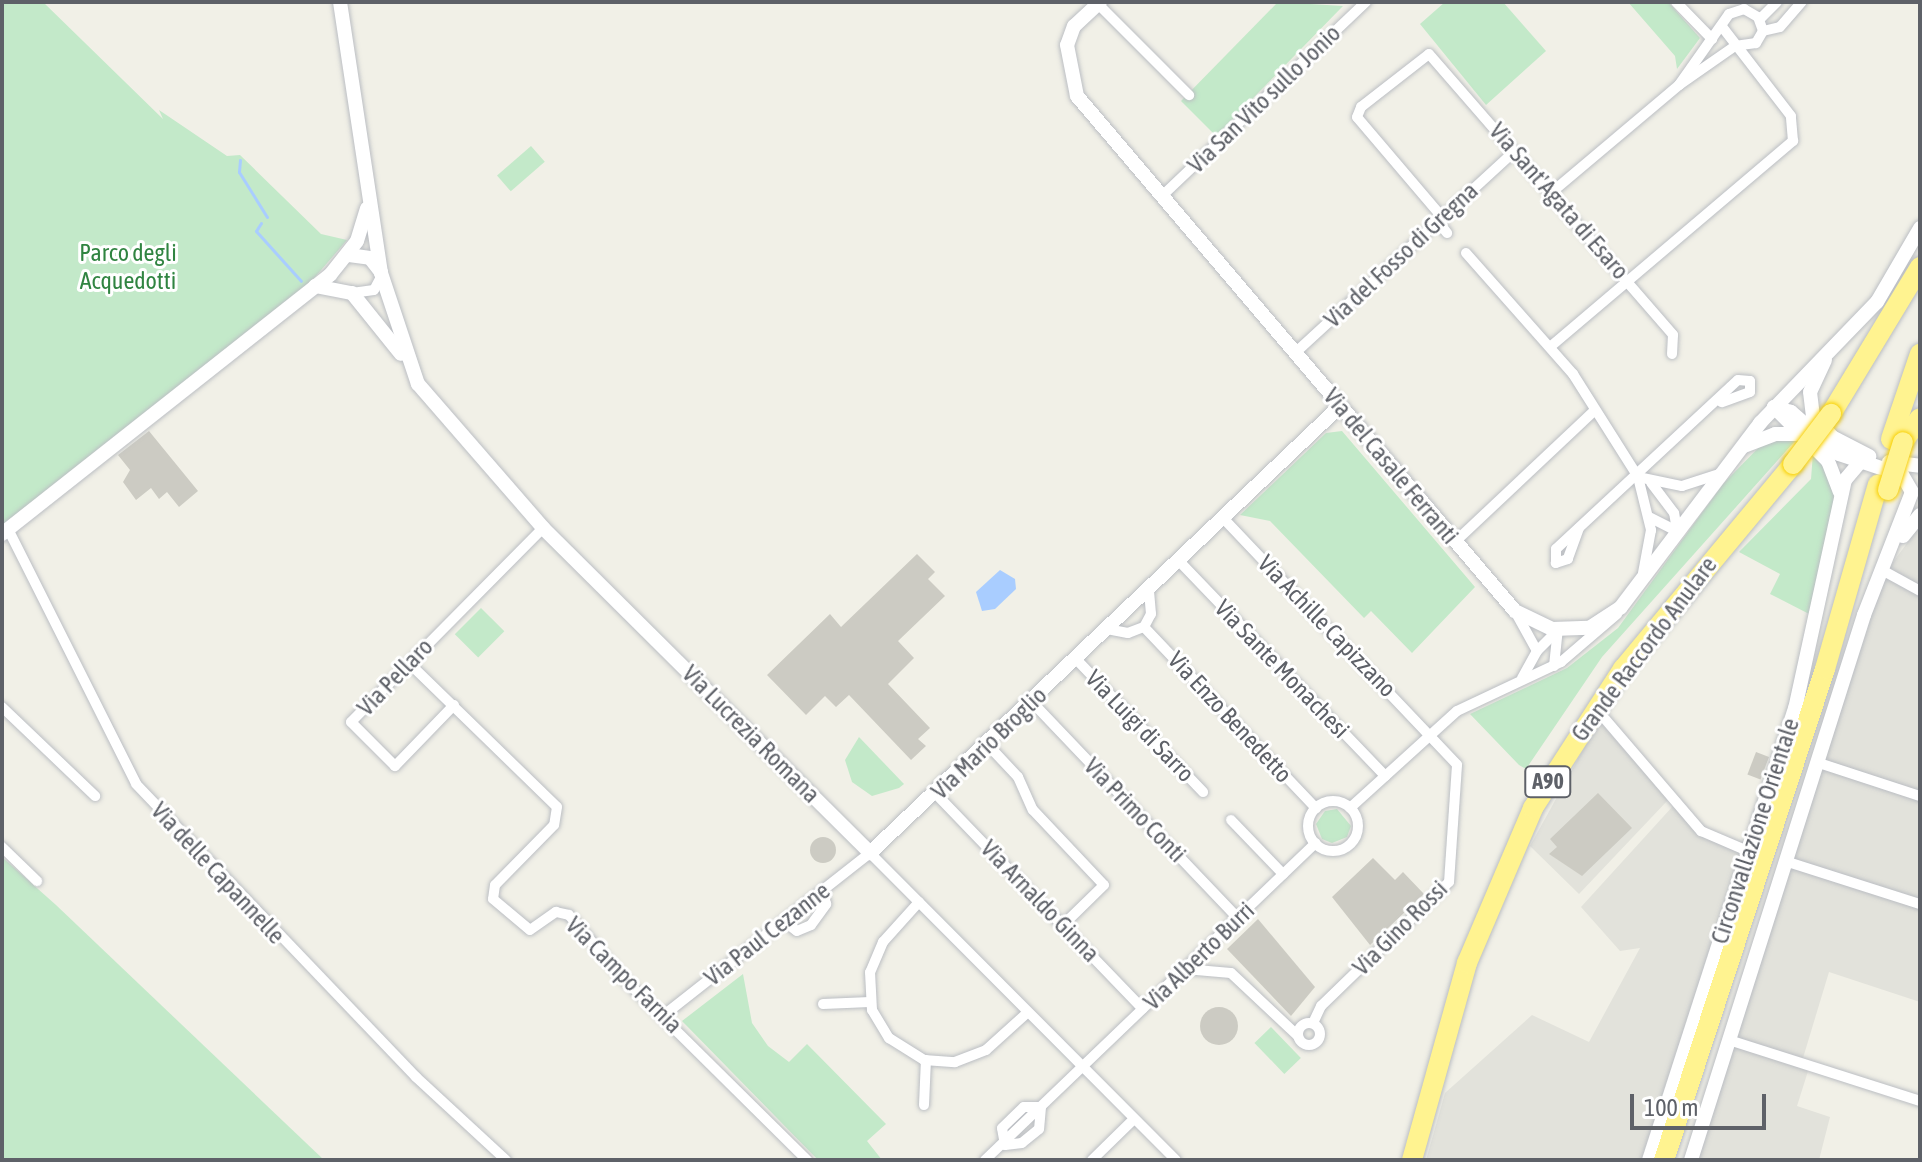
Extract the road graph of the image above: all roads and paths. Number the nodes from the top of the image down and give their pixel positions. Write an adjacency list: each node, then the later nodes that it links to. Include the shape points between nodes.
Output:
1 (340, 2): 18 (street, Via delle Capannelle)
2 (1366, 2): 20 (street, Via San Vito sullo Jonio)
3 (1676, 2): 11 (street)
4 (1777, 2): 8 (street)
5 (1802, 2): 10 (street, via 1780,27)
6 (1099, 3): 16 (street); 20 (street, Via del Casale Ferranti, via 1071,33 1066,58 1071,85)
7 (1742, 7): 8 (street); 9 (street)
8 (1760, 19): 10 (street)
9 (1723, 28): 11 (street); 13 (street)
10 (1763, 31): 12 (street)
11 (1712, 39): 15 (street)
12 (1756, 43): 13 (street); 14 (street)
13 (1735, 46): 14 (street); 15 (street)
14 (1758, 75): 28 (street, via 1796,130 1778,159)
15 (1679, 85): 19 (street)
16 (1189, 95)
17 (1507, 158): 21 (street, Via del Fosso di Gregna)
18 (368, 177): 25 (street, Via delle Capannelle, via 365,224); 27 (street, Via delle Capannelle)
19 (1552, 192): 21 (street, Via Sant'Agata di Esaro, via 1429,54 1356,114); 28 (street, Via Sant'Agata di Esaro)
20 (1162, 196): 33 (street, Via del Casale Ferranti)
21 (1440, 220): 23 (street); 33 (street, Via del Fosso di Gregna)
22 (1920, 228): 32 (street, via 1881,296)
23 (1447, 233)
24 (1466, 253): 31 (street)
25 (346, 259): 27 (street, via 370,258); 29 (street, Via delle Capannelle); 30 (street)
26 (1919, 268): 124 (highway, Grande Raccordo Anulare / A90, bridge, via 1831,414 1623,669 1533,808 1470,954)
27 (381, 273): 30 (street, via 374,290); 36 (street, Via Lucrezia Romana)
28 (1627, 281): 31 (street); 34 (street, Via Sant'Agata di Esaro, via 1673,335)
29 (315, 286): 30 (street); 59 (street, Via delle Capannelle)
30 (352, 293): 36 (street)
31 (1550, 347): 40 (street)
32 (1829, 352): 39 (street); 48 (street, via 1809,398 1822,429 1867,455)
33 (1295, 353): 38 (street, Via del Casale Ferranti)
34 (1672, 354)
35 (1920, 354): 45 (highway)
36 (408, 364): 56 (street, Via Lucrezia Romana, via 444,421)
37 (1722, 402): 50 (street)
38 (1340, 406): 42 (street, Via Mario Broglio); 43 (street, Via del Casale Ferranti)
39 (1774, 407): 44 (street); 46 (street); 47 (street, via 1789,410 1833,450)
40 (1595, 410): 50 (street); 60 (street)
41 (1920, 418): 45 (highway)
42 (1326, 419): 43 (street); 55 (street, Via Mario Broglio)
43 (1354, 424): 60 (street, Via del Casale Ferranti)
44 (1796, 434): 46 (street, via 1772,434); 52 (street, via 1830,463)
45 (1897, 441): 94 (highway)
46 (1740, 448): 49 (street)
47 (1860, 462): 52 (street, Circonvallazione Orientale, via 1849,469); 61 (street, via 1899,473 1911,485)
48 (1920, 466)
49 (1719, 474): 51 (street, via 1687,485); 58 (street)
50 (1638, 477): 51 (street); 54 (street); 57 (street)
51 (1651, 483): 58 (street, via 1674,513)
52 (1841, 497): 94 (street, Circonvallazione Orientale, via 1815,639)
53 (1920, 515): 61 (street)
54 (1649, 517): 58 (street); 64 (street, via 1650,545)
55 (1223, 518): 62 (street, Via Mario Broglio); 81 (street, Via Achille Capizzano)
56 (543, 528): 74 (street, Via Pellaro); 95 (street, Via Lucrezia Romana)
57 (1579, 528)
58 (1677, 531): 64 (street)
59 (5, 532): 119 (street, Via delle Capannelle, via 136,784 406,1068)
60 (1455, 542): 68 (street, Via del Casale Ferranti)
61 (1890, 552): 63 (street, Circonvallazione Orientale)
62 (1179, 561): 65 (street, Via Mario Broglio); 84 (street, Via Sante Monachesi)
63 (1882, 570): 66 (street); 83 (street, Circonvallazione Orientale)
64 (1640, 584): 67 (street)
65 (1149, 589): 69 (street, via 1151,614); 70 (street, Via Mario Broglio)
66 (1920, 591)
67 (1621, 607): 71 (street, via 1594,626); 75 (street, via 1598,634)
68 (1515, 611): 71 (street, Via del Casale Ferranti); 72 (street)
69 (1144, 627): 70 (street, via 1131,633); 89 (street, Via Enzo Benedetto)
70 (1107, 629): 73 (street, Via Mario Broglio)
71 (1558, 630): 72 (street); 75 (street)
72 (1537, 651): 76 (street)
73 (1076, 659): 77 (street, Via Mario Broglio); 85 (street, Via Luigi di Sarro)
74 (409, 663): 78 (street, Via Campo Farnia); 78 (street, Via Pellaro, via 351,722 395,766)
75 (1554, 666): 76 (street)
76 (1521, 679): 81 (street, via 1475,700)
77 (1032, 702): 82 (street, Via Mario Broglio); 102 (street, Via Primo Conti)
78 (454, 705): 110 (street, Via Campo Farnia, via 558,811 554,825 495,885 493,899 530,930 556,912 566,913)
79 (2, 707): 87 (street)
80 (1605, 719): 94 (street, via 1701,831)
81 (1430, 733): 84 (street); 111 (street, Via Gino Rossi, via 1457,765 1450,879 1321,1006)
82 (988, 745): 86 (street, Via Mario Broglio); 104 (street, via 1018,777 1033,810 1104,885)
83 (1819, 763): 88 (street); 96 (street, Circonvallazione Orientale)
84 (1385, 776): 90 (street)
85 (1203, 792)
86 (936, 794): 95 (street, Via Mario Broglio); 104 (street, Via Arnaldo Ginna)
87 (95, 796)
88 (1920, 796)
89 (1316, 808): 90 (street, via 1335,801); 92 (street, via 1308,825)
90 (1350, 808): 92 (street, via 1358,826 1353,841 1334,851)
91 (1231, 820): 97 (street)
92 (1315, 843): 97 (street, Via Alberto Burri)
93 (2, 847): 98 (street)
94 (1758, 852): 125 (street, Circonvallazione Orientale); 126 (highway)
95 (870, 853): 99 (street, Via Paul Cezanne); 100 (street, Via Lucrezia Romana)
96 (1788, 862): 101 (street); 113 (street, Circonvallazione Orientale)
97 (1283, 874): 102 (street, Via Alberto Burri)
98 (37, 881)
99 (823, 890): 103 (street, Via Paul Cezanne); 103 (street, via 826,904 811,925 797,931)
100 (919, 902): 106 (street, via 876,955); 109 (street, Via Lucrezia Romana)
101 (1920, 904)
102 (1238, 918): 105 (street, Via Alberto Burri)
103 (784, 921): 110 (street, Via Paul Cezanne)
104 (1063, 925): 108 (street, Via Arnaldo Ginna)
105 (1185, 969): 108 (street, Via Alberto Burri); 112 (street, via 1234,974)
106 (870, 1002): 107 (street); 114 (street, via 889,1038)
107 (823, 1004)
108 (1143, 1009): 115 (street, Via Alberto Burri)
109 (1027, 1013): 114 (street, via 975,1056 949,1063); 115 (street, Via Lucrezia Romana)
110 (664, 1015): 120 (street, Via Campo Farnia)
111 (1313, 1023): 112 (street, Via Gino Rossi, via 1302,1025); 112 (street, Via Gino Rossi, via 1320,1031 1317,1042 1303,1044)
112 (1297, 1035)
113 (1729, 1040): 116 (street); 127 (street, Circonvallazione Orientale)
114 (926, 1060): 117 (street)
115 (1082, 1068): 118 (street, Via Lucrezia Romana); 121 (street, Via Alberto Burri)
116 (1920, 1101)
117 (924, 1105)
118 (1133, 1120): 122 (street); 123 (street, Via Lucrezia Romana)
119 (506, 1160)
120 (807, 1160)
121 (985, 1160)
122 (1092, 1160)
123 (1176, 1160)
124 (1412, 1160)
125 (1649, 1160)
126 (1664, 1160)
127 (1691, 1160)

